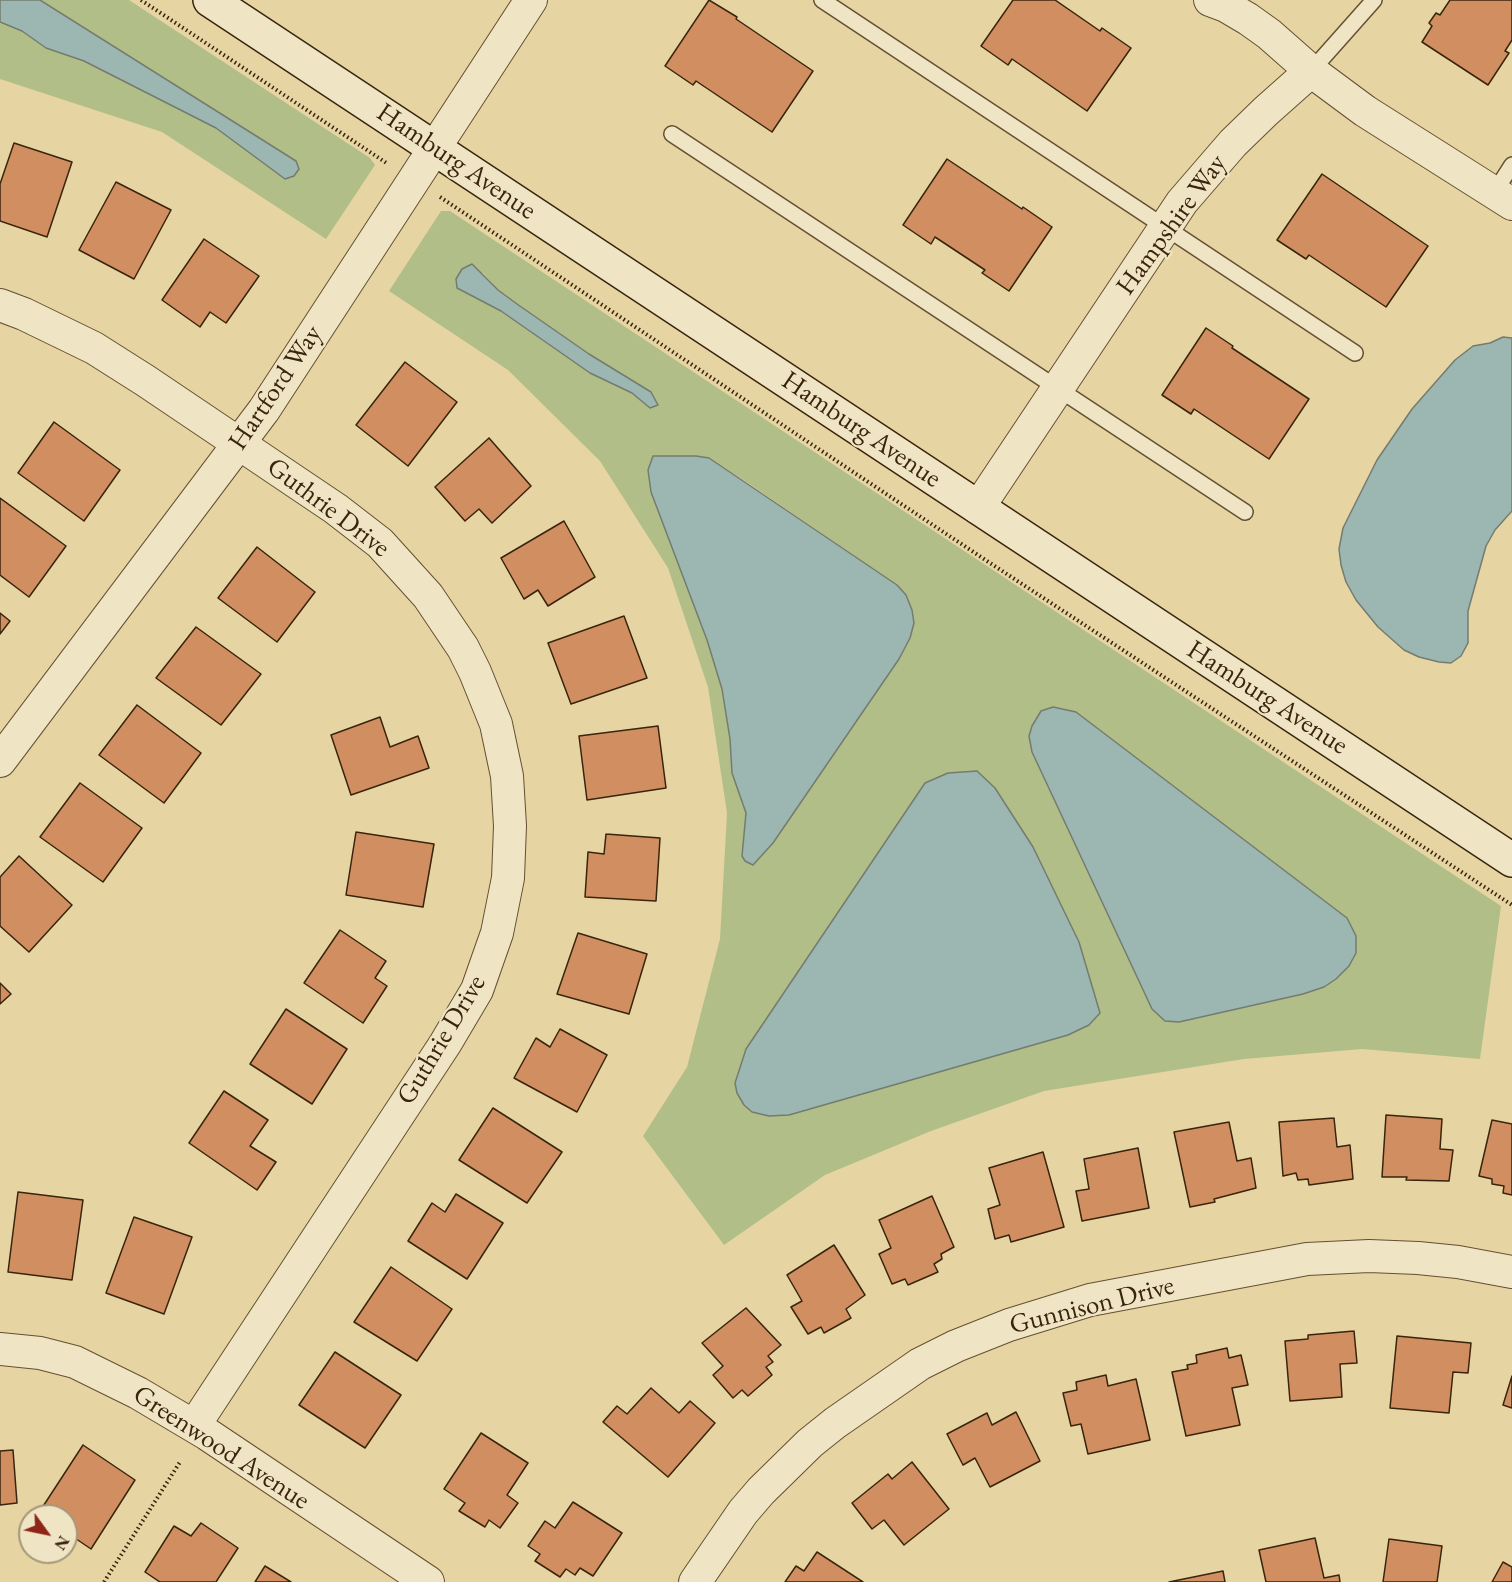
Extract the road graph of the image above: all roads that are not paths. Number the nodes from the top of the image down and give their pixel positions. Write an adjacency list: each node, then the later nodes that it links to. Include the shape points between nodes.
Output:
1 (210, 0): 8 (street, Hamburg Avenue)
2 (531, 0): 8 (street, Hartford Way)
3 (822, 0): 11 (lane)
4 (1210, 0): 6 (street, via 1248,19)
5 (1374, 0): 6 (lane)
6 (1311, 71): 10 (street, via 1365,111); 11 (street, Hampshire Way, via 1226,151)
7 (672, 134): 14 (lane)
8 (435, 147): 15 (street, Hartford Way); 16 (street, Hamburg Avenue)
9 (1512, 165): 10 (lane)
10 (1503, 199)
11 (1165, 227): 13 (lane); 14 (street, Hampshire Way)
12 (0, 305): 15 (street, Guthrie Drive, via 94,348)
13 (1355, 353)
14 (1058, 389): 16 (street, Hampshire Way); 17 (lane)
15 (239, 443): 18 (street, Hartford Way); 22 (street, Guthrie Drive, via 380,543 446,620 475,672 496,724 510,798 510,851 504,907 477,990)
16 (978, 508): 19 (street, Hamburg Avenue)
17 (1245, 512)
18 (0, 761)
19 (1512, 860)
20 (1512, 1272): 24 (street, Gunnison Drive, via 1426,1259 1307,1259 1090,1300 1009,1325 920,1364 829,1428 761,1491)
21 (0, 1349): 22 (street, Greenwood Avenue, via 75,1362)
22 (194, 1426): 23 (street, Greenwood Avenue)
23 (428, 1582)
24 (695, 1582)

